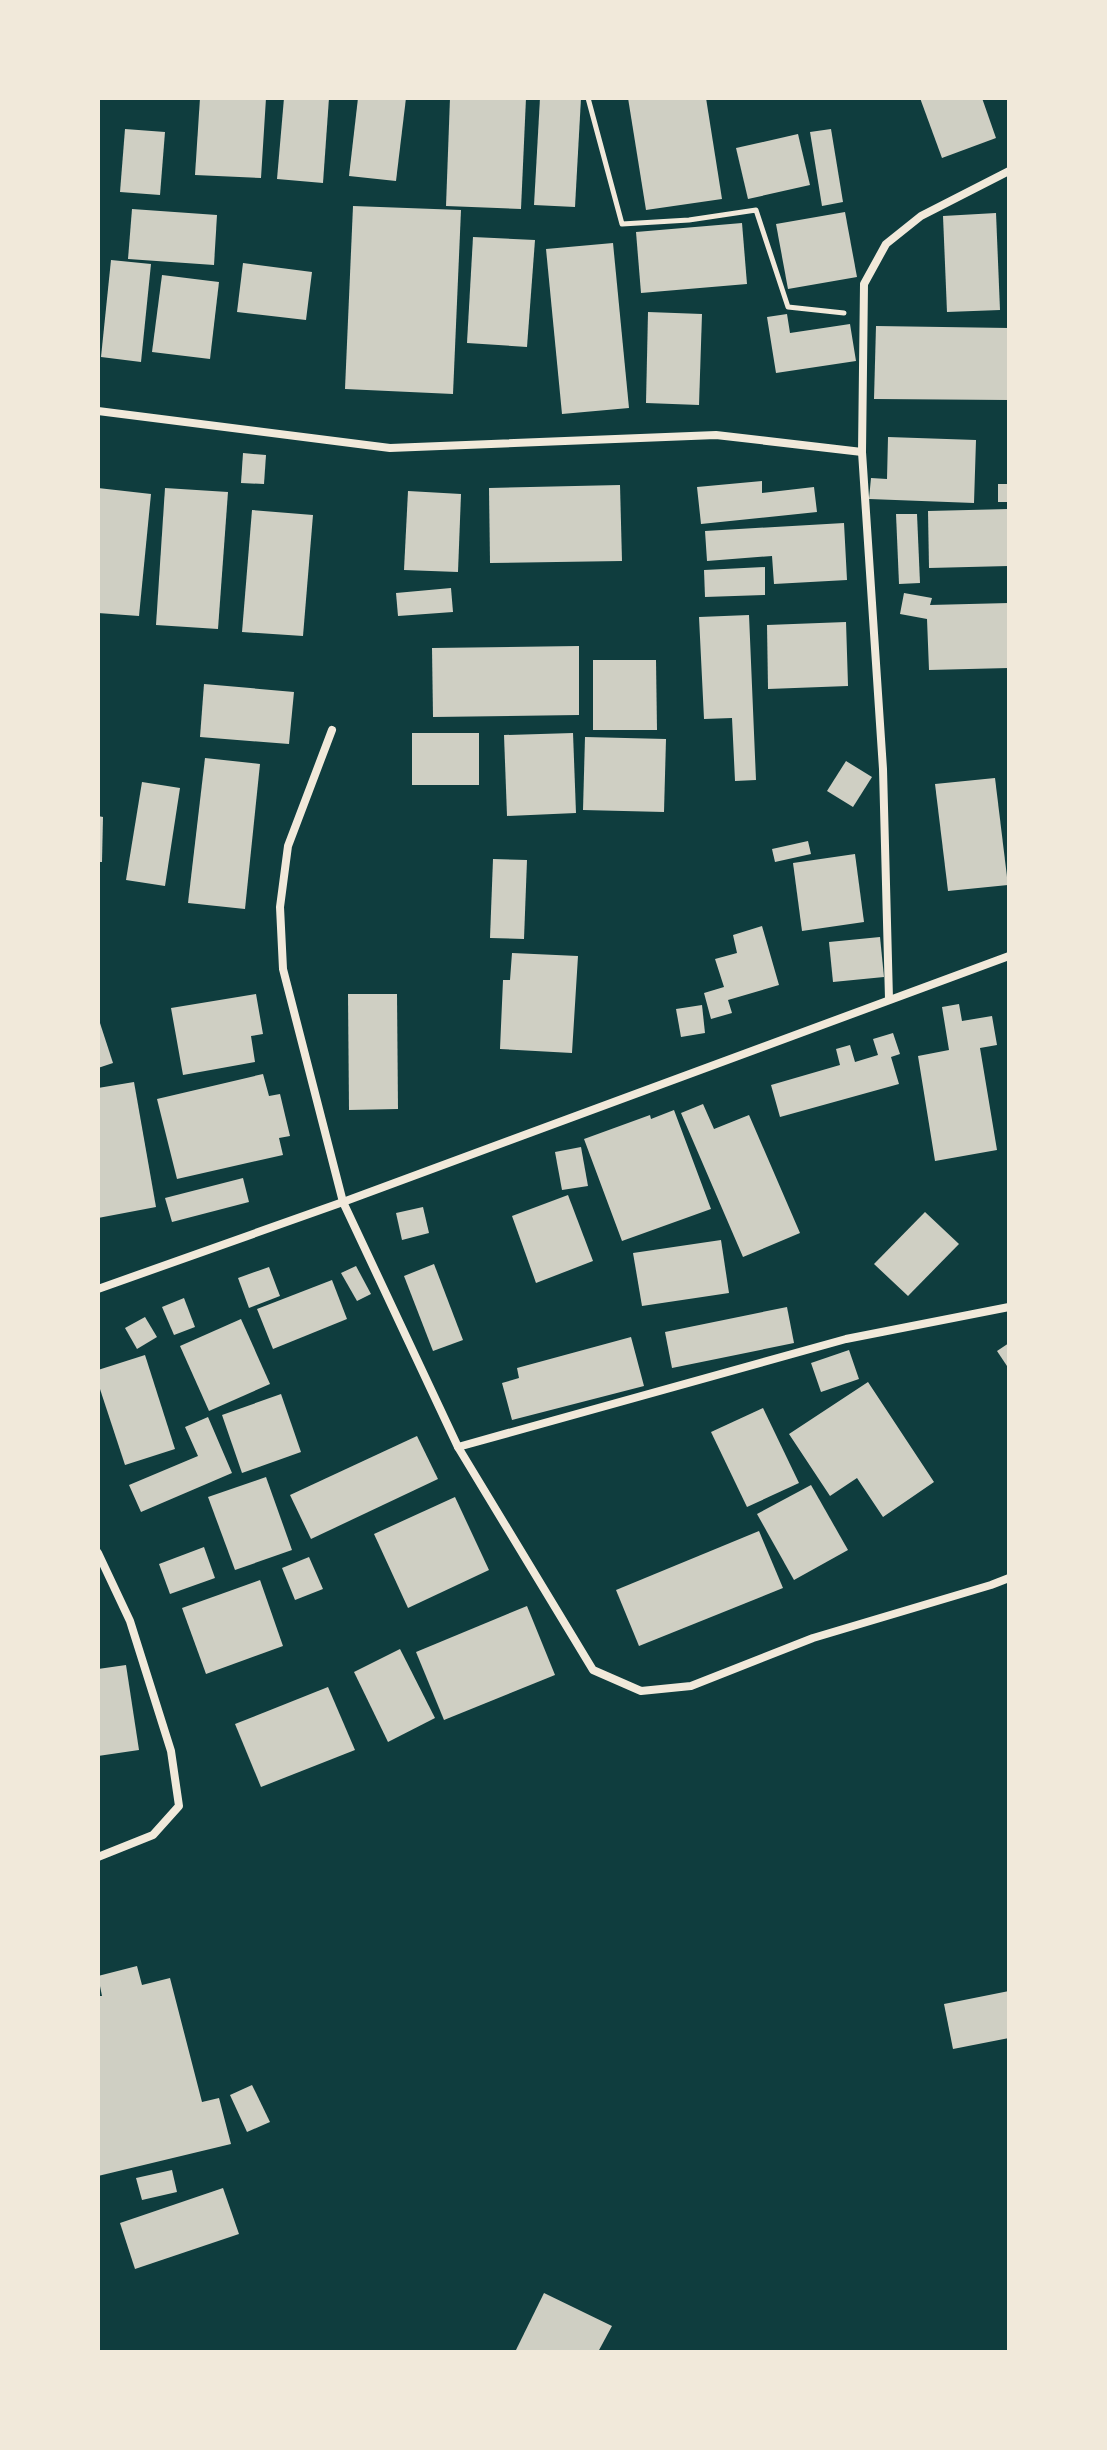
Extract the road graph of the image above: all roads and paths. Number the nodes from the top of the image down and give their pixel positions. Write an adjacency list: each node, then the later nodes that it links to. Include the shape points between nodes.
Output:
1 (588, 98): 3 (path, via 622,224 756,210 788,307)
2 (1009, 171): 5 (street, via 921,216 886,244 864,284)
3 (855, 315)
4 (98, 411): 5 (street, via 390,448 716,435)
5 (862, 452): 8 (street, via 883,769)
6 (332, 730): 9 (street, via 288,846 280,907 283,969)
7 (1009, 956): 8 (street)
8 (889, 999): 9 (street)
9 (343, 1202): 10 (street); 12 (street)
10 (98, 1289)
11 (1009, 1307): 12 (street, via 846,1339)
12 (458, 1447): 14 (street, via 593,1670 641,1691 691,1686 813,1638)
13 (98, 1553): 15 (street, via 130,1621 171,1751 179,1806 153,1835)
14 (1009, 1578)
15 (98, 1857)

